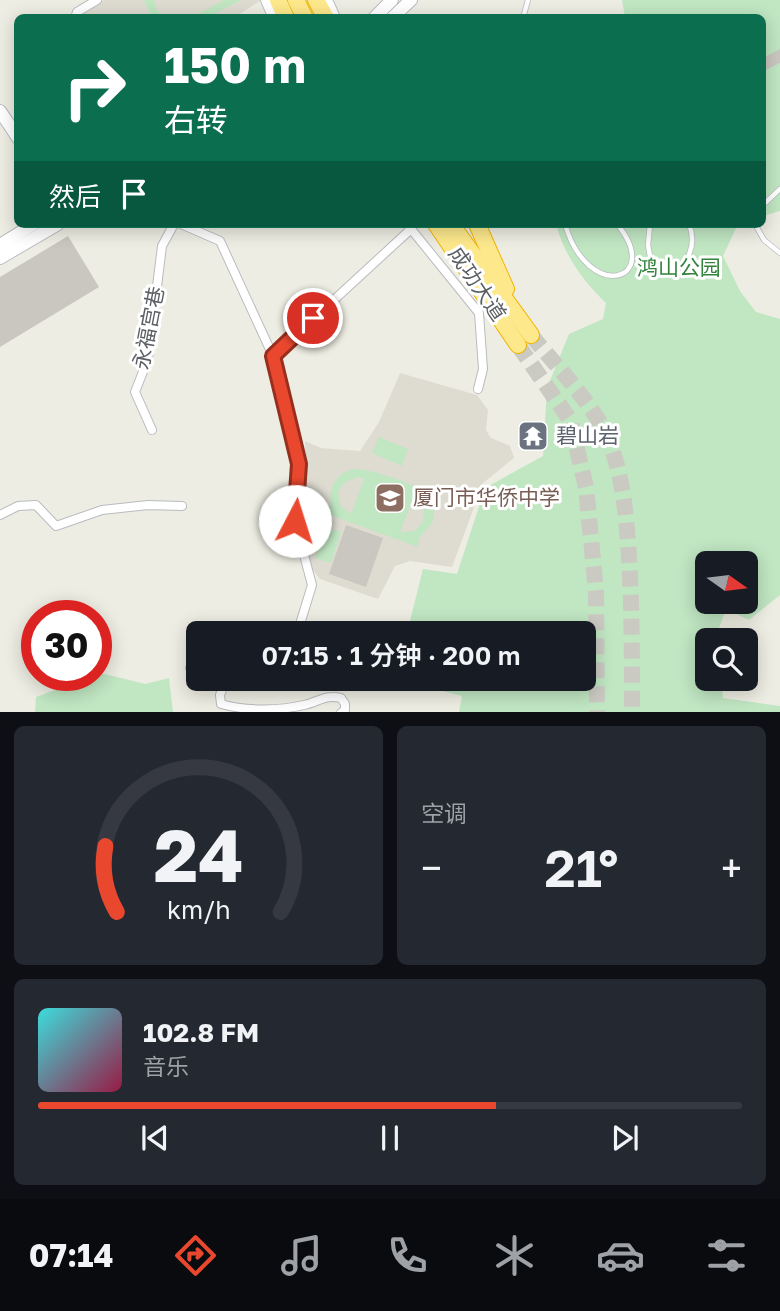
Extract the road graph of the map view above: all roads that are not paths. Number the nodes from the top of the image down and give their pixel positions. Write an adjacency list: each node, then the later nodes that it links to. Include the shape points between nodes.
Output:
1 (97, 0): 4 (street)
2 (392, 0): 5 (main road)
3 (411, 0): 6 (main road)
4 (76, 14)
5 (378, 14)
6 (396, 14)
7 (0, 111): 8 (main road)
8 (14, 132)
9 (780, 189): 10 (lane)
10 (766, 202)
11 (28, 228): 26 (main road)
12 (51, 228): 28 (main road)
13 (172, 228): 33 (street, 永福宫巷, via 162,246 148,359 135,392)
14 (190, 228): 31 (street, via 220,241)
15 (412, 228): 31 (street)
16 (415, 228): 32 (street, via 478,313 483,369)
17 (416, 228): 29 (highway)
18 (439, 228): 29 (highway, 成功大道)
19 (454, 228): 30 (highway, 成功大道)
20 (479, 228): 30 (highway)
21 (567, 228): 22 (lane, via 579,256 596,273 607,276 618,276 633,260)
22 (620, 228)
23 (650, 228): 24 (lane, via 652,268 668,275 678,271 689,256 694,237)
24 (691, 228)
25 (757, 228): 27 (lane)
26 (0, 245)
27 (780, 253)
28 (0, 258)
29 (488, 303): 30 (highway, 成功大道, via 524,340)
30 (513, 307)
31 (273, 356): 36 (street, via 299,464 295,521 312,585)
32 (478, 389)
33 (152, 430)
34 (182, 506): 35 (street, via 102,510 57,526 36,505 18,506)
35 (0, 515)
36 (301, 621)
37 (220, 691): 38 (street, via 221,704 250,709 306,705 333,696 345,704)
38 (341, 712)

